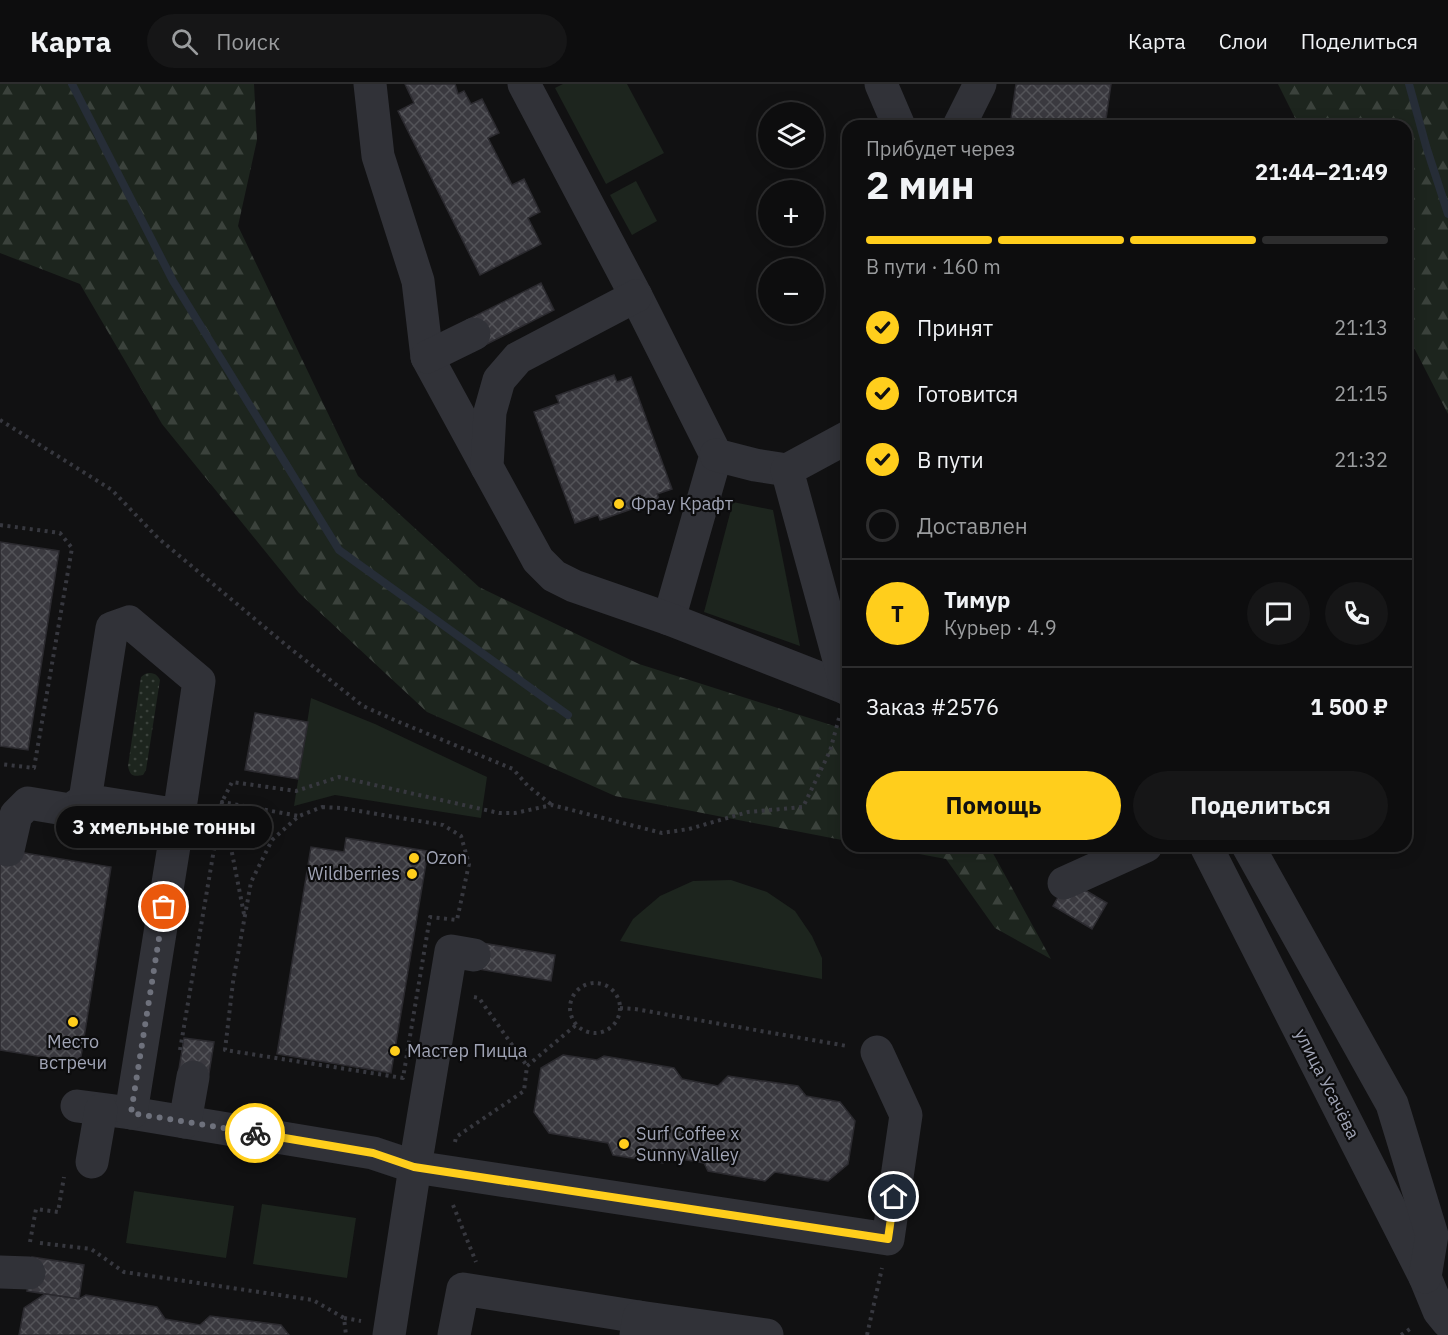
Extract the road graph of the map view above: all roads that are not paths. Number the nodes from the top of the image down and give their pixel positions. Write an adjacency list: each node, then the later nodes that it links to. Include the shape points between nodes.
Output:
1 (370, 84): 9 (street, via 378,156 418,281)
2 (524, 84): 7 (street)
3 (881, 84): 5 (street)
4 (980, 84): 6 (street)
5 (896, 120)
6 (962, 120)
7 (636, 296): 11 (street); 12 (street, via 518,358 499,380 490,412)
8 (474, 334): 9 (street)
9 (427, 357): 12 (street)
10 (842, 440): 13 (street)
11 (716, 456): 13 (street); 14 (street)
12 (487, 466): 14 (street, via 538,560 555,576)
13 (787, 470): 15 (street)
14 (669, 619): 16 (street)
15 (842, 667)
16 (842, 687)
17 (85, 800): 18 (street); 18 (street, via 112,628 129,622 199,681); 19 (street, via 70,810 28,803 15,815)
18 (179, 815): 27 (street)
19 (8, 850)
20 (1133, 852): 23 (street)
21 (1209, 852): 31 (street, улица Усачёва)
22 (1251, 852): 31 (street, via 1392,1104 1431,1235)
23 (1064, 883)
24 (459, 947): 30 (street, via 444,991)
25 (877, 1052): 30 (street, via 906,1115 888,1239)
26 (193, 1080): 28 (street)
27 (103, 1110): 28 (street); 29 (street)
28 (185, 1122): 30 (street, via 373,1153)
29 (78, 1169)
30 (430, 1169): 34 (street)
31 (1425, 1277): 32 (street, улица Усачёва, via 1439,1311)
32 (1448, 1322)
33 (637, 1326): 35 (street, via 463,1289); 36 (street)
34 (389, 1335)
35 (454, 1335)
36 (767, 1335)

